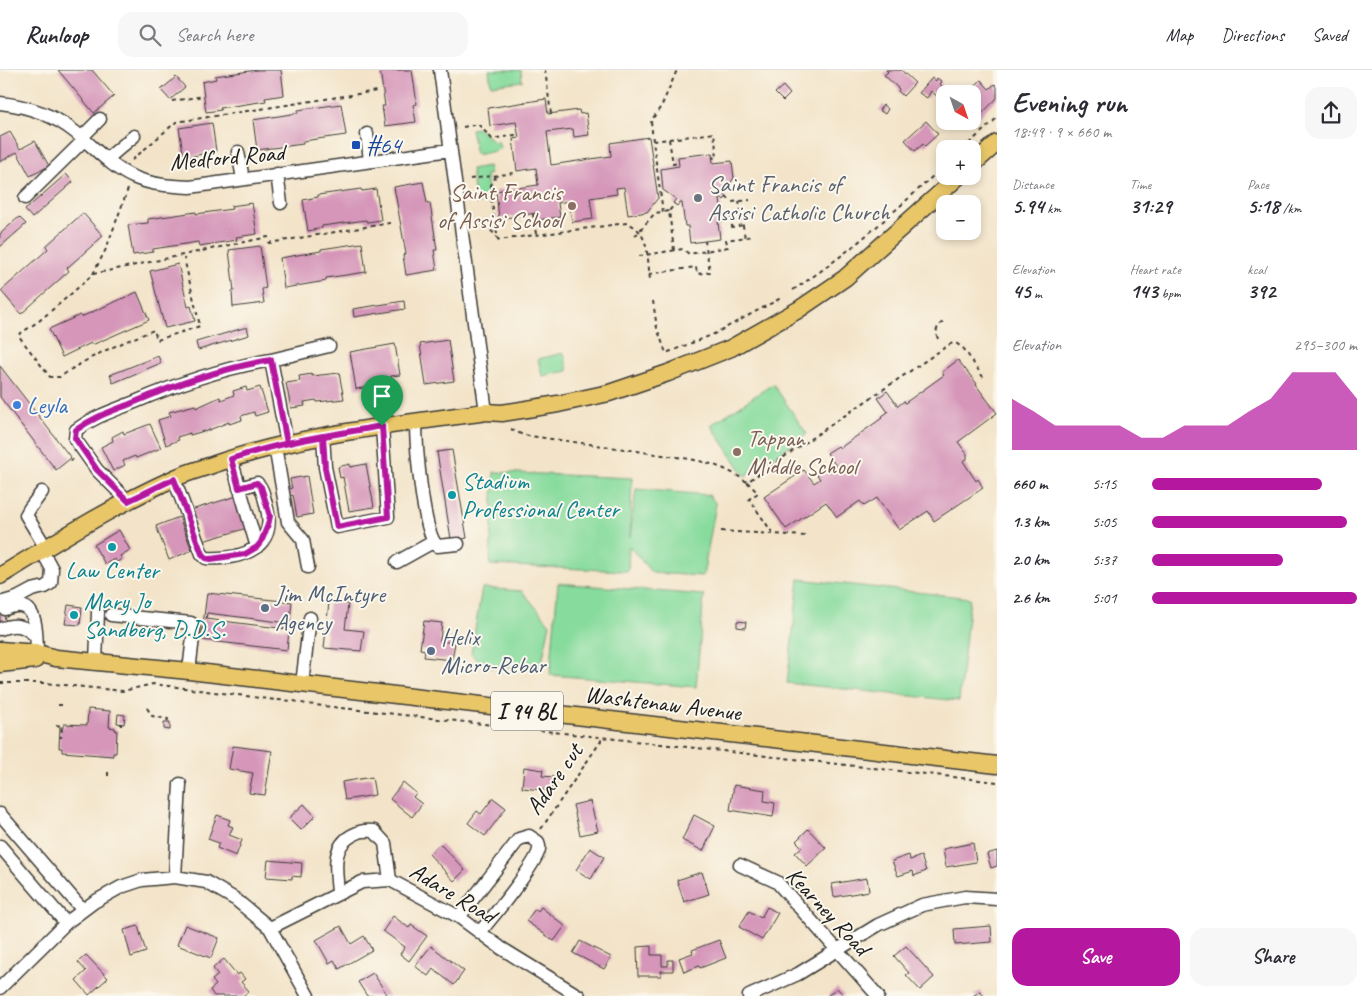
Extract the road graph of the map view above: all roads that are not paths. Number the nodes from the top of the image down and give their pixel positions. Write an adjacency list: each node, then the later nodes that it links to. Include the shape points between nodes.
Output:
1 (440, 70): 8 (street)
2 (0, 103): 6 (street, Medford Road, via 51,117)
3 (100, 119): 6 (street)
4 (366, 134): 12 (street)
5 (134, 136): 11 (street)
6 (83, 139): 11 (street, Medford Road); 16 (street)
7 (997, 143): 10 (main road)
8 (450, 150): 12 (street, Medford Road); 20 (street)
9 (238, 152): 14 (street)
10 (981, 157)
11 (106, 159): 14 (street, Medford Road, via 134,177 168,186 190,187)
12 (370, 161): 13 (street, Medford Road)
13 (276, 174): 14 (street, Medford Road); 17 (street)
14 (243, 179)
15 (949, 185): 20 (main road, via 845,278 798,310 731,348 609,393 548,406 502,413)
16 (25, 198)
17 (281, 203)
18 (329, 346): 19 (street)
19 (271, 360): 24 (street); 29 (street, via 235,366 166,388 101,414 76,430 75,438 97,470)
20 (486, 412): 21 (main road)
21 (416, 421): 22 (main road); 30 (street, via 417,453 428,529)
22 (382, 426): 23 (main road); 23 (street, via 388,517 337,527 325,468)
23 (323, 436): 24 (main road)
24 (281, 444): 25 (main road); 35 (street, via 288,522 303,540)
25 (231, 459): 26 (main road); 27 (street)
26 (174, 479): 29 (main road); 32 (street, via 206,558 245,554)
27 (239, 488): 32 (street); 32 (street, via 257,483 270,516 265,536)
28 (42, 492): 33 (street, via 26,515)
29 (128, 501): 33 (main road)
30 (433, 542): 31 (street, via 436,546); 34 (street)
31 (458, 544)
32 (257, 547)
33 (44, 549): 36 (main road); 37 (street, via 52,569 51,583)
34 (397, 562)
35 (308, 567)
36 (0, 576)
37 (2, 608): 42 (street, via 23,607 34,616)
38 (98, 612): 45 (street)
39 (111, 615): 47 (street, via 191,623 194,629)
40 (310, 618): 48 (street)
41 (0, 629): 42 (street, via 19,625 29,630)
42 (36, 645): 43 (main road, Washtenaw Avenue / I 94 BL); 44 (main road, Washtenaw Avenue / I 94 BL)
43 (0, 650)
44 (56, 658): 45 (main road, Washtenaw Avenue / I 94 BL); 46 (main road, Washtenaw Avenue / I 94 BL)
45 (96, 662): 47 (main road, Washtenaw Avenue / I 94 BL)
46 (0, 664)
47 (189, 671): 48 (main road, Washtenaw Avenue / I 94 BL)
48 (302, 684): 49 (main road, Washtenaw Avenue / I 94 BL)
49 (997, 765)
50 (180, 784): 54 (street)
51 (0, 814): 58 (street)
52 (0, 846): 60 (street)
53 (740, 865): 63 (street, Kearney Road, via 777,882)
54 (176, 877): 58 (street, via 142,880 120,887); 61 (street, via 206,882 235,899)
55 (390, 880): 56 (street, Adare Road, via 362,882); 56 (street, via 385,843 374,831 362,830 339,846 336,858); 59 (street, Adare Road)
56 (338, 894): 61 (street, Adare Road)
57 (997, 899): 63 (street, via 964,897 922,905 875,926)
58 (82, 909): 60 (street)
59 (459, 917): 62 (street, Adare Road); 62 (street, via 519,839 529,836 538,842 540,850 534,861)
60 (66, 923): 64 (street)
61 (270, 928): 65 (street)
62 (480, 932): 66 (street, Adare Road)
63 (836, 950): 67 (street, via 798,974); 68 (street, Kearney Road)
64 (0, 988)
65 (308, 996)
66 (579, 996)
67 (749, 996)
68 (878, 996)

